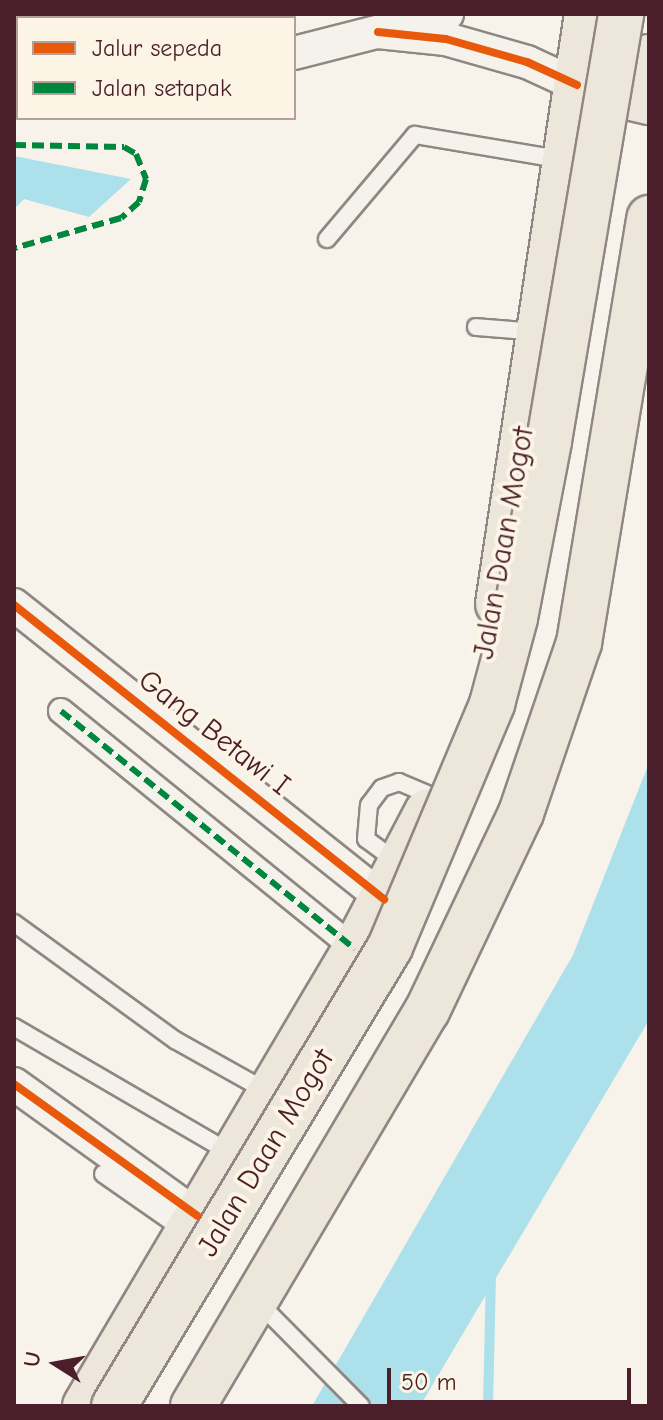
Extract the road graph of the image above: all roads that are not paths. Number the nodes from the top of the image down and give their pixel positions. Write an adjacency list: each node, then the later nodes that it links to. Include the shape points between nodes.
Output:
1 (447, 14): 5 (street)
2 (587, 14): 8 (main road, Jalan Daan Mogot)
3 (621, 14): 28 (main road, Jalan Daan Mogot, bridge, via 549,441 515,618 492,704 390,947)
4 (643, 14): 29 (main road, Jalan Daan Mogot, via 577,418 522,685 478,808 410,962)
5 (378, 32): 6 (street); 8 (street, via 446,39 527,62)
6 (300, 45)
7 (649, 57): 8 (main road)
8 (577, 85): 9 (main road); 10 (main road, Jalan Daan Mogot)
9 (649, 102)
10 (565, 160): 12 (lane, via 415,135); 14 (main road, Jalan Daan Mogot)
11 (649, 218): 26 (main road, via 579,643 521,813 427,1011)
12 (327, 239)
13 (476, 327): 14 (lane)
14 (539, 332): 17 (main road, Jalan Daan Mogot, via 494,630 457,746)
15 (14, 605): 17 (street, Gang Betawi I)
16 (61, 711): 19 (street)
17 (392, 882): 19 (main road, Jalan Daan Mogot)
18 (14, 923): 22 (lane, via 175,1040)
19 (355, 949): 22 (main road, Jalan Daan Mogot)
20 (14, 1027): 23 (lane)
21 (14, 1084): 25 (street)
22 (269, 1093): 23 (main road, Jalan Daan Mogot)
23 (233, 1155): 25 (main road, Jalan Daan Mogot)
24 (103, 1174): 25 (lane)
25 (193, 1225): 27 (main road, Jalan Daan Mogot)
26 (254, 1298): 30 (main road); 31 (lane)
27 (85, 1406)
28 (114, 1406)
29 (147, 1406)
30 (193, 1406)
31 (361, 1406)

